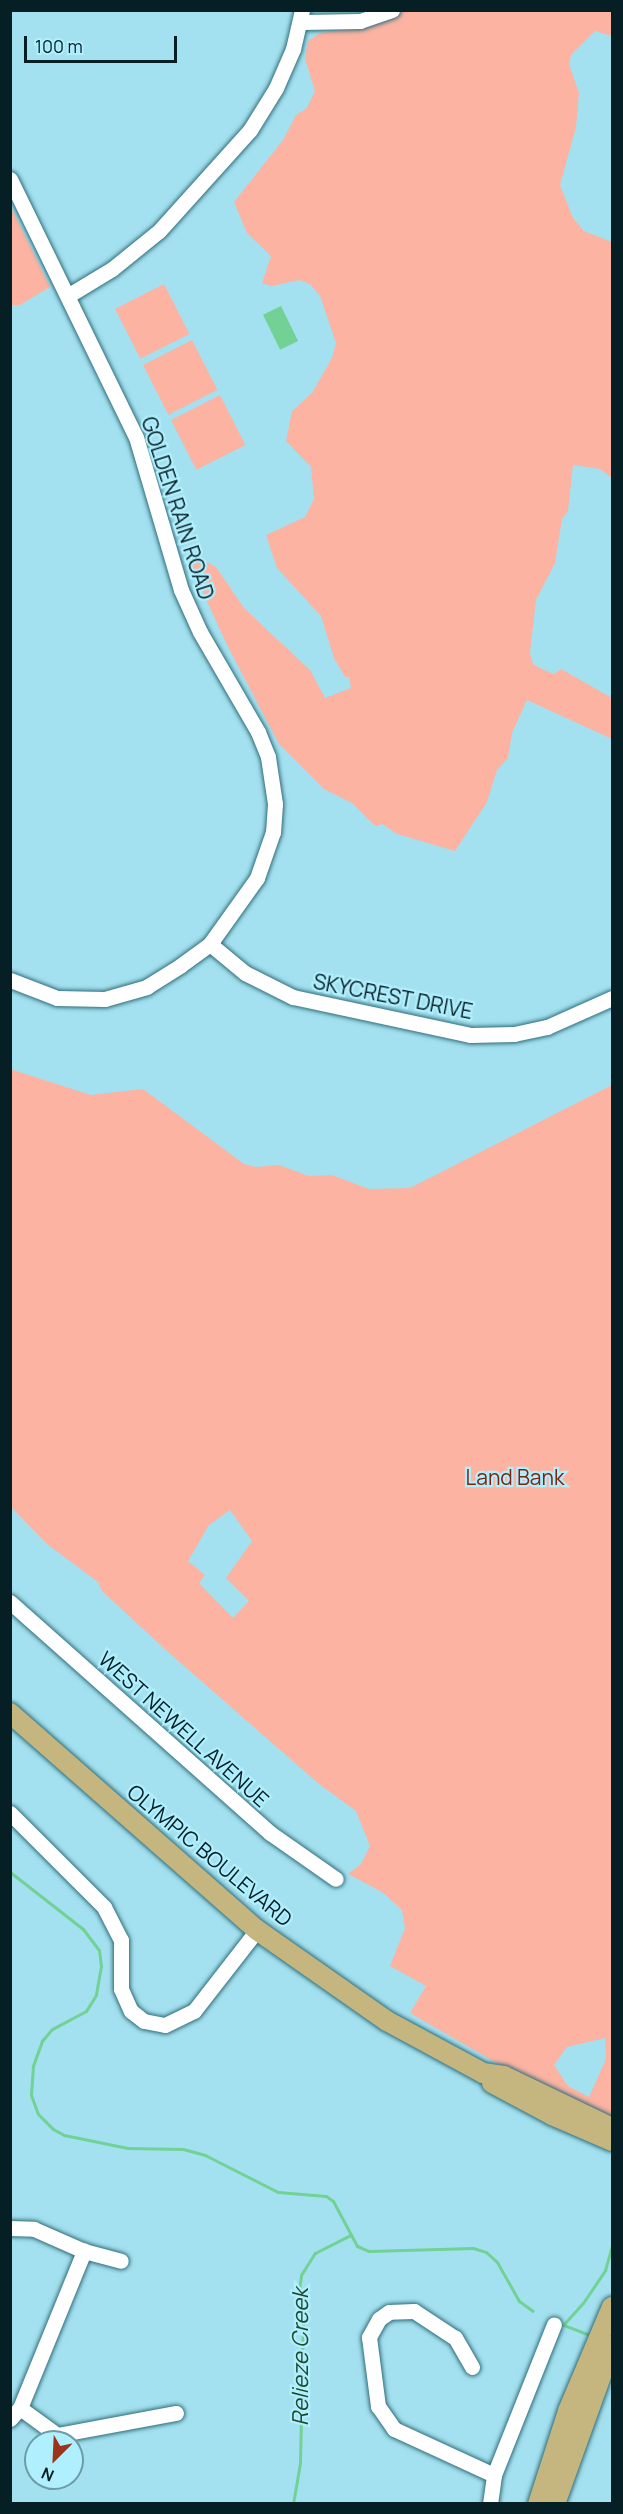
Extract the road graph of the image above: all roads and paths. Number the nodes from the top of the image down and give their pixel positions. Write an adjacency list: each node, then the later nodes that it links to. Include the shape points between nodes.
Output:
1 (392, 10): 2 (street, via 353,22)
2 (302, 16): 4 (street, via 276,88 250,130 159,231 112,269)
3 (10, 179): 4 (street, GOLDEN RAIN ROAD)
4 (69, 295): 5 (street, GOLDEN RAIN ROAD, via 136,437 190,613 258,732 273,780 273,832 263,866)
5 (210, 944): 6 (street, GOLDEN RAIN ROAD, via 147,987 105,999 57,998); 7 (street, SKYCREST DRIVE, via 246,972 293,997 470,1035 514,1034 547,1027)
6 (10, 980)
7 (612, 998)
8 (10, 1602): 11 (street, WEST NEWELL AVENUE, via 270,1833)
9 (10, 1713): 12 (main road, OLYMPIC BOULEVARD)
10 (10, 1813): 12 (street, via 104,1907 121,1940 121,1989 132,2011 144,2020 165,2025 194,2011)
11 (336, 1879)
12 (257, 1930): 13 (main road, OLYMPIC BOULEVARD, via 387,2021 483,2073 494,2086)
13 (610, 2139)
14 (10, 2228): 15 (street, via 34,2229)
15 (84, 2251): 16 (street); 21 (street)
16 (121, 2261)
17 (612, 2307): 25 (main road, via 592,2349)
18 (554, 2324): 23 (street)
19 (612, 2346): 26 (main road)
20 (472, 2367): 23 (street, via 456,2338 414,2311 390,2312 379,2319 369,2337 378,2406 394,2429)
21 (15, 2413): 22 (street, via 57,2436)
22 (176, 2413)
23 (494, 2475): 24 (street)
24 (490, 2504)
25 (538, 2504)
26 (555, 2504)

